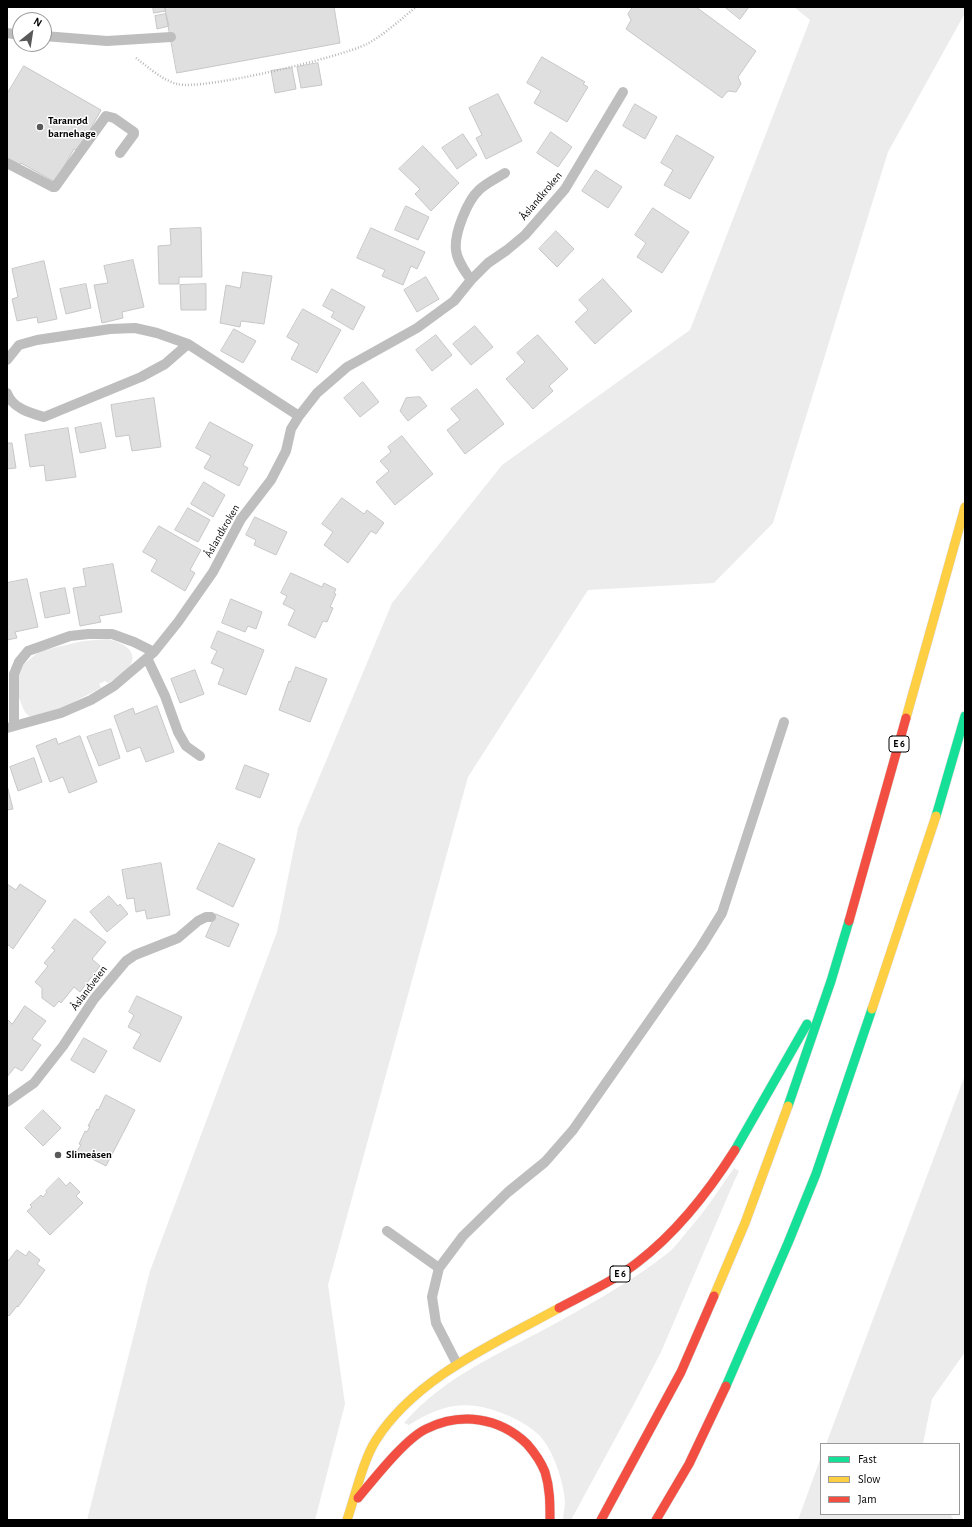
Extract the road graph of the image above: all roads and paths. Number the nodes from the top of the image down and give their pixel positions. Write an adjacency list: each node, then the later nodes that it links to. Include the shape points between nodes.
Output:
1 (416, 7): 4 (path, via 366,44 330,57 245,77 190,86 176,84 162,77 132,55)
2 (171, 36): 4 (lane)
3 (52, 37): 4 (lane)
4 (121, 40)
5 (624, 92): 9 (lane, Åslandkroken, via 565,189 525,234)
6 (120, 153): 7 (lane, via 134,132 114,118 106,116 55,187)
7 (7, 164)
8 (505, 173): 9 (lane, via 479,190 469,203 458,230 456,250)
9 (471, 280): 13 (lane, Åslandkroken, via 454,301 417,328 347,367 317,393)
10 (188, 344): 11 (lane, via 135,328 110,329 19,345); 12 (lane, via 165,364 141,377 44,416 29,413 15,405); 13 (lane)
11 (7, 360)
12 (7, 393)
13 (299, 416): 15 (lane, Åslandkroken, via 291,429 286,450 271,480 241,519 213,572 178,622)
14 (965, 507): 21 (highway, E 6)
15 (150, 655): 18 (lane, Åslandkroken, via 114,686 91,700 61,713); 18 (lane, Åslandkroken, via 134,642 112,634 70,636 28,651 14,674); 19 (lane, via 181,737 186,746)
16 (965, 716): 30 (highway, via 929,840 816,1174 724,1391 689,1464)
17 (784, 722): 24 (lane, via 722,913 701,947 573,1130 545,1162 508,1192 463,1236)
18 (10, 727)
19 (200, 756)
20 (211, 917): 22 (lane, Åslandveien, via 198,921 178,938 126,961 94,999 63,1046 34,1083)
21 (831, 981): 25 (highway, E 6, via 734,1152 686,1216 657,1246 616,1277); 29 (highway, E 6, via 796,1087 710,1304 680,1372)
22 (7, 1102)
23 (387, 1231): 24 (lane)
24 (439, 1268): 25 (lane, via 432,1297 436,1323)
25 (457, 1364): 26 (highway, E 6, via 414,1397 380,1434 369,1454)
26 (353, 1503): 27 (highway, E 6); 28 (highway, E 6, via 396,1453 415,1436 439,1424 476,1419 510,1430 535,1452 549,1481)
27 (347, 1520)
28 (550, 1520)
29 (601, 1520)
30 (656, 1520)

